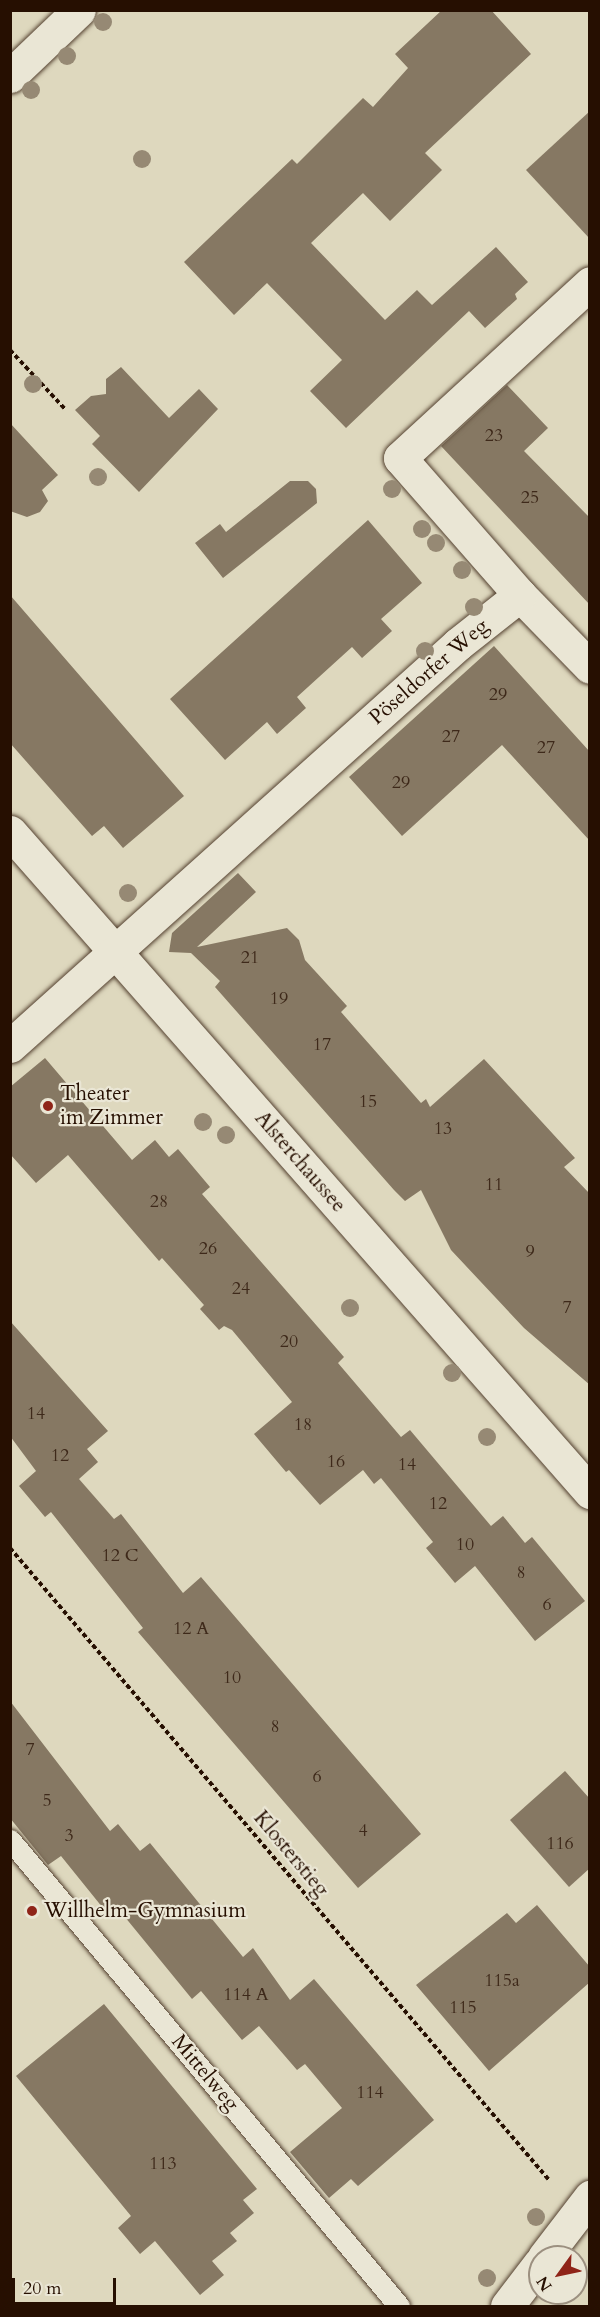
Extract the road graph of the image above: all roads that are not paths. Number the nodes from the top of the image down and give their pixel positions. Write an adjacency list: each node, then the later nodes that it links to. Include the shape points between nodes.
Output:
1 (79, 10): 2 (street)
2 (10, 76)
3 (590, 283): 4 (street, via 400,458)
4 (520, 594): 5 (street); 7 (street, Pöseldorfer Weg, via 458,644)
5 (590, 667)
6 (10, 832): 7 (street, Alsterchaussee)
7 (117, 954): 8 (street, Pöseldorfer Weg); 9 (street, Alsterchaussee)
8 (10, 1046)
9 (590, 1492)
10 (10, 1840): 15 (lane, Mittelweg)
11 (590, 2197): 12 (street)
12 (553, 2245)
13 (528, 2279): 14 (street)
14 (508, 2306)
15 (399, 2307)

